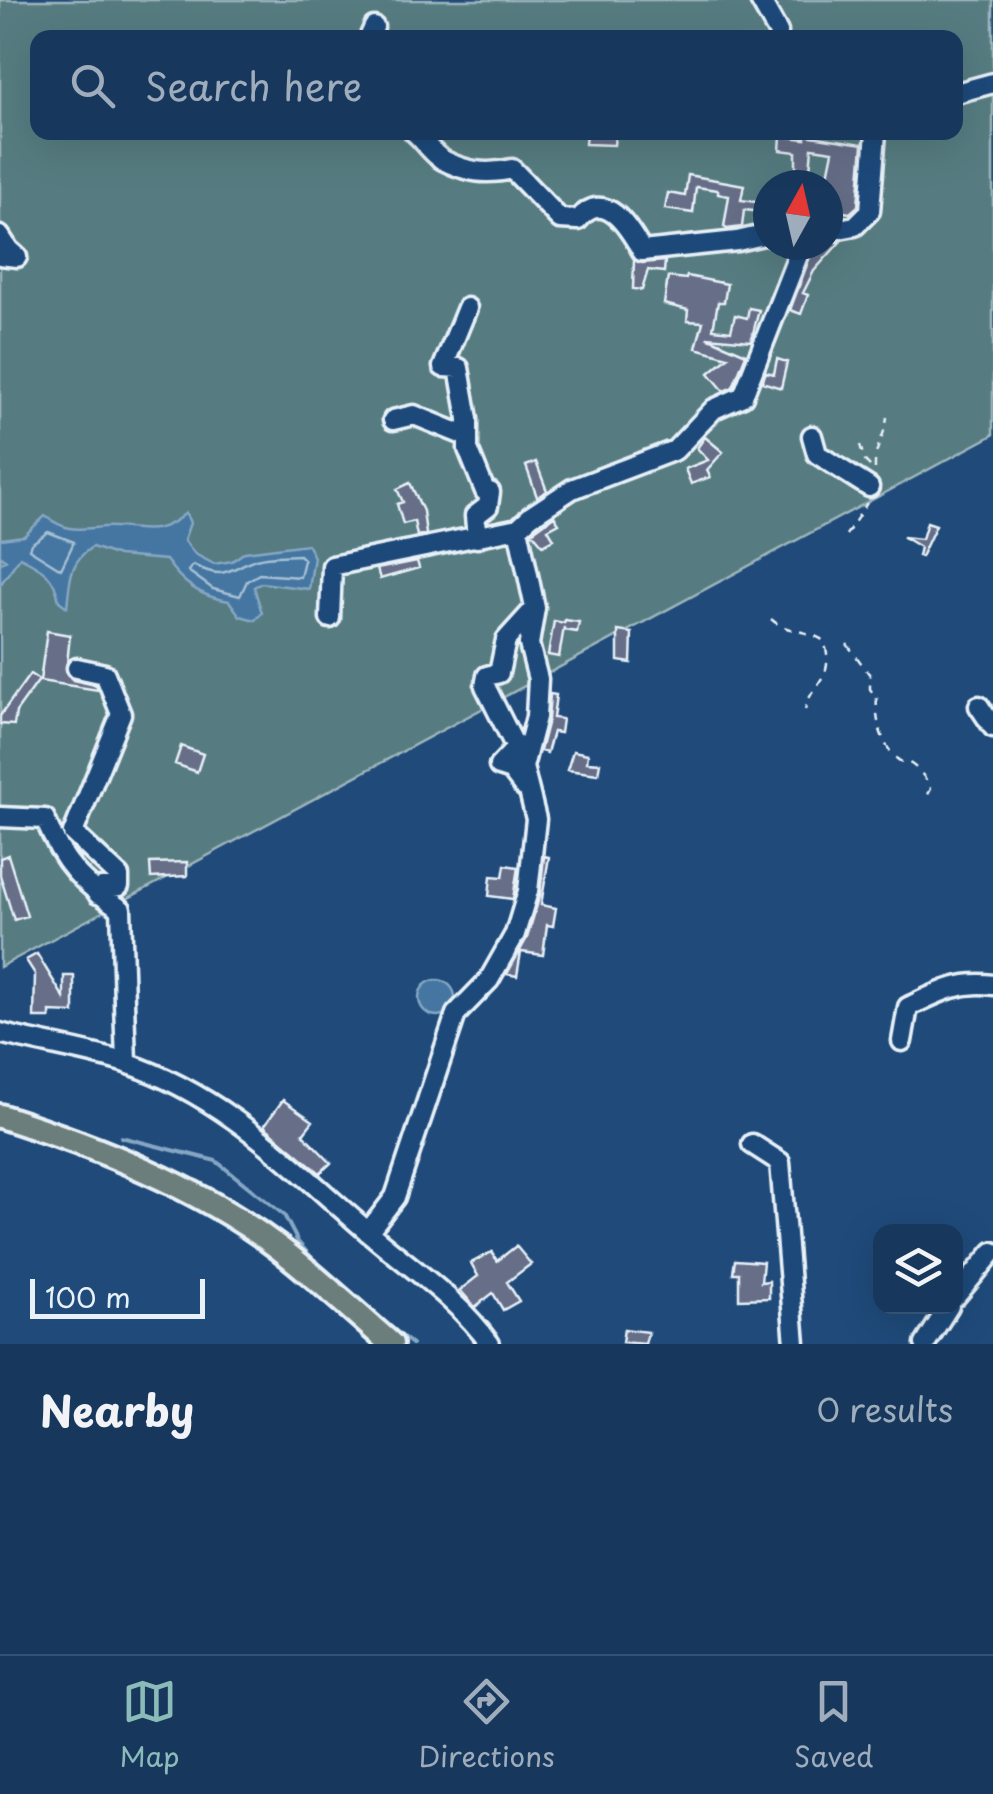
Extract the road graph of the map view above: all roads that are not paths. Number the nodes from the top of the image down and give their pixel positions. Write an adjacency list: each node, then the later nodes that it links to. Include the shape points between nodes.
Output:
1 (760, 0): 2 (street)
2 (777, 30)
3 (993, 83): 4 (street)
4 (963, 90)
5 (422, 140): 9 (street, via 440,159 469,172 512,170 560,219 578,220 596,207 607,208 642,251)
6 (875, 140): 7 (street, via 870,211)
7 (843, 228)
8 (0, 236): 10 (street, via 17,256)
9 (753, 237)
10 (0, 255)
11 (796, 260): 17 (street, via 743,396 714,409 675,450 572,489)
12 (467, 308): 14 (street, via 443,367 459,368)
13 (393, 420): 14 (street, via 414,415)
14 (468, 436): 18 (street, via 490,492 488,506 475,516)
15 (812, 436): 16 (street, via 816,454)
16 (871, 485)
17 (518, 528): 18 (street); 19 (street)
18 (477, 538): 20 (street, via 332,566)
19 (535, 608): 24 (street, via 529,644 538,680 536,717 524,767); 24 (street, via 506,640 499,673 487,676 484,686 516,748 499,766 511,770)
20 (330, 618)
21 (76, 668): 26 (street, via 106,674 120,714 73,832 120,876 119,886)
22 (979, 706): 23 (street)
23 (993, 728)
24 (530, 796): 34 (street, via 536,819 516,934 489,980 456,1014 395,1197)
25 (0, 817): 26 (street, via 45,819 55,844)
26 (98, 894): 30 (street, via 122,909)
27 (993, 985): 29 (street, via 947,988 908,1007)
28 (0, 1034): 30 (street)
29 (902, 1041)
30 (126, 1063): 34 (street, via 226,1111)
31 (0, 1116): 39 (main road, via 189,1192 278,1247)
32 (0, 1131): 38 (main road, via 182,1204 270,1258)
33 (752, 1144): 41 (street, via 780,1162)
34 (368, 1232): 40 (street, via 437,1288)
35 (993, 1252): 36 (street)
36 (963, 1288)
37 (944, 1314): 42 (street)
38 (370, 1344)
39 (391, 1344)
40 (490, 1344)
41 (795, 1344)
42 (925, 1344)

